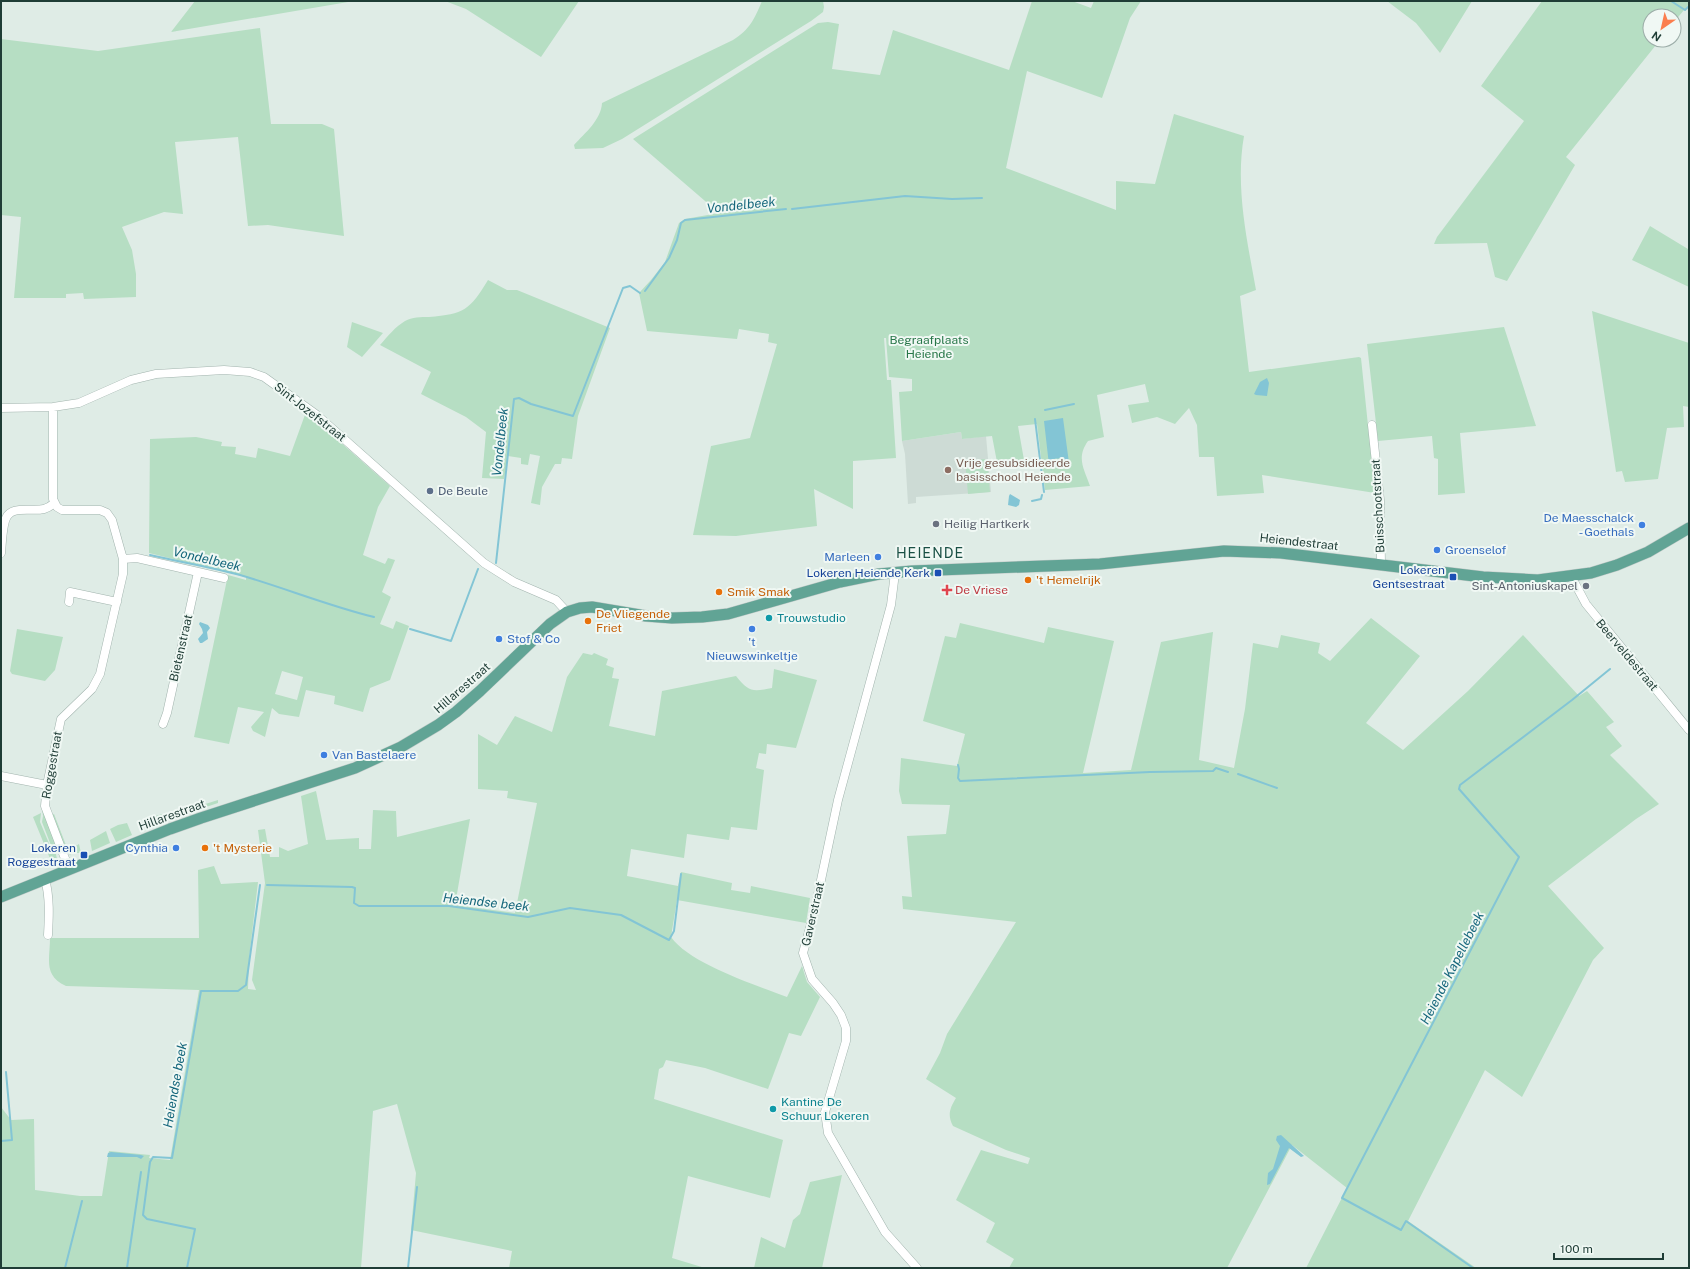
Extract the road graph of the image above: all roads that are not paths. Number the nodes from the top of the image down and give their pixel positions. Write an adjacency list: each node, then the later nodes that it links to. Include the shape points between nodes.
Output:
1 (53, 407): 2 (street, Sint-Jozefstraat); 4 (street); 15 (street, Sint-Jozefstraat, via 79,403 131,380 156,374 224,370 250,372 264,377 317,415 484,563 514,582 556,600)
2 (1, 408)
3 (1372, 424): 8 (street, Buisschootstraat, via 1380,500)
4 (54, 503): 6 (street, via 42,510 17,510 10,513 5,520); 7 (street, Roggestraat, via 62,510 100,510 107,513 112,520)
5 (1689, 528): 11 (main road, Heiendestraat, via 1648,552 1617,565)
6 (1, 552)
7 (123, 559): 9 (street, via 137,558); 14 (street, Roggestraat, via 123,574)
8 (1381, 564): 10 (main road, Heiendestraat, via 1274,552 1224,551 1100,564); 11 (main road, Heiendestraat, via 1503,579 1538,580)
9 (198, 572): 12 (street); 16 (street, Bietenstraat)
10 (895, 573): 15 (main road, Hillarestraat, via 840,582 751,608 708,617 661,617 592,607); 24 (street, Gaverstraat, via 891,605 838,800 804,953 812,978 833,1003 846,1028 846,1041 825,1112 828,1133 885,1232)
11 (1571, 576): 17 (street, Beerveldestraat, via 1586,604)
12 (224, 578)
13 (69, 602): 14 (street, via 70,592)
14 (117, 602): 19 (street, Roggestraat, via 100,674 92,689 61,719)
15 (567, 612): 20 (main road, Hillarestraat, via 550,624 456,712 401,747 355,768 201,818)
16 (163, 724)
17 (1689, 730)
18 (1, 776): 19 (street)
19 (47, 784): 20 (street, Roggestraat, via 45,806)
20 (69, 869): 21 (main road, Hillarestraat)
21 (45, 879): 22 (main road, Hillarestraat); 23 (street, via 49,914)
22 (1, 896)
23 (48, 935)
24 (917, 1268)

